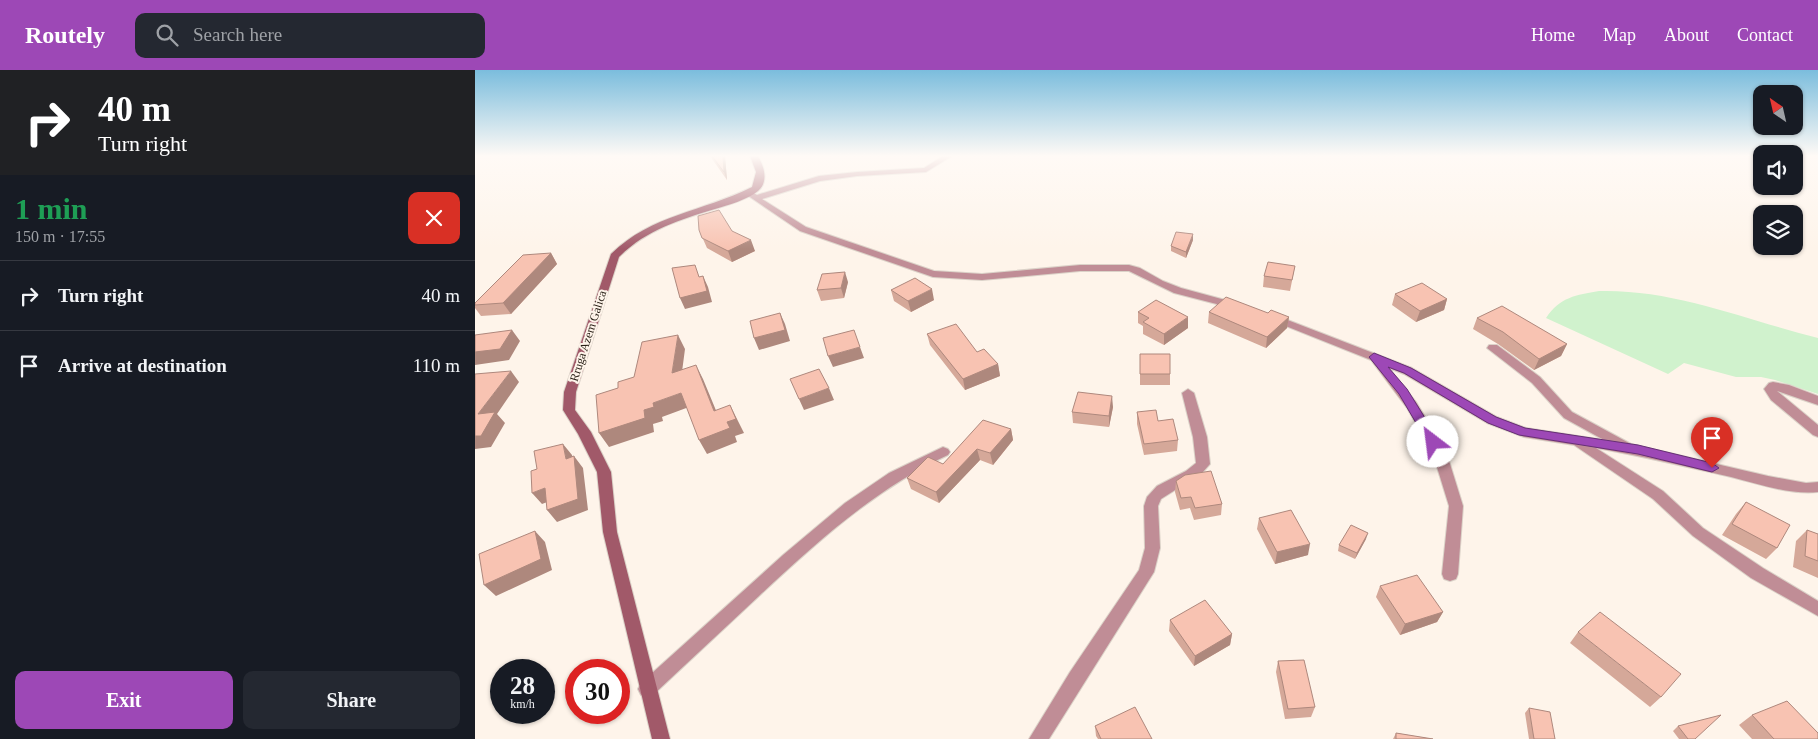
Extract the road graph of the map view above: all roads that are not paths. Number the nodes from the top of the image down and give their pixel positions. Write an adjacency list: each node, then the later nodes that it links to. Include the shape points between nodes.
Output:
1 (757, 187): 3 (street)
2 (785, 187): 3 (street, Rruga Azem Galica)
3 (752, 195): 5 (street, via 803,229 933,274 952,278 1131,268 1175,289 1289,322); 15 (street, Rruga Azem Galica, via 657,226 623,245 614,256 570,392 569,410 603,472 609,532)
4 (1493, 348): 10 (street, via 1535,380 1568,416)
5 (1374, 357): 9 (street, via 1407,371 1492,420 1523,432); 13 (street, via 1412,405 1439,451 1456,506)
6 (1188, 393): 17 (street, via 1200,437 1203,464 1197,472 1157,494 1151,503 1154,548 1138,588)
7 (1818, 401): 8 (street, via 1785,388 1773,386 1770,389 1775,397)
8 (1818, 432)
9 (1573, 440): 10 (street); 14 (street, via 1658,495 1706,537 1757,573)
10 (1631, 449): 12 (street, via 1768,481)
11 (943, 452): 15 (street, via 895,474 832,520)
12 (1818, 487)
13 (1450, 574)
14 (1818, 609)
15 (647, 689): 16 (street, Rruga Azem Galica)
16 (661, 739)
17 (1038, 739)

